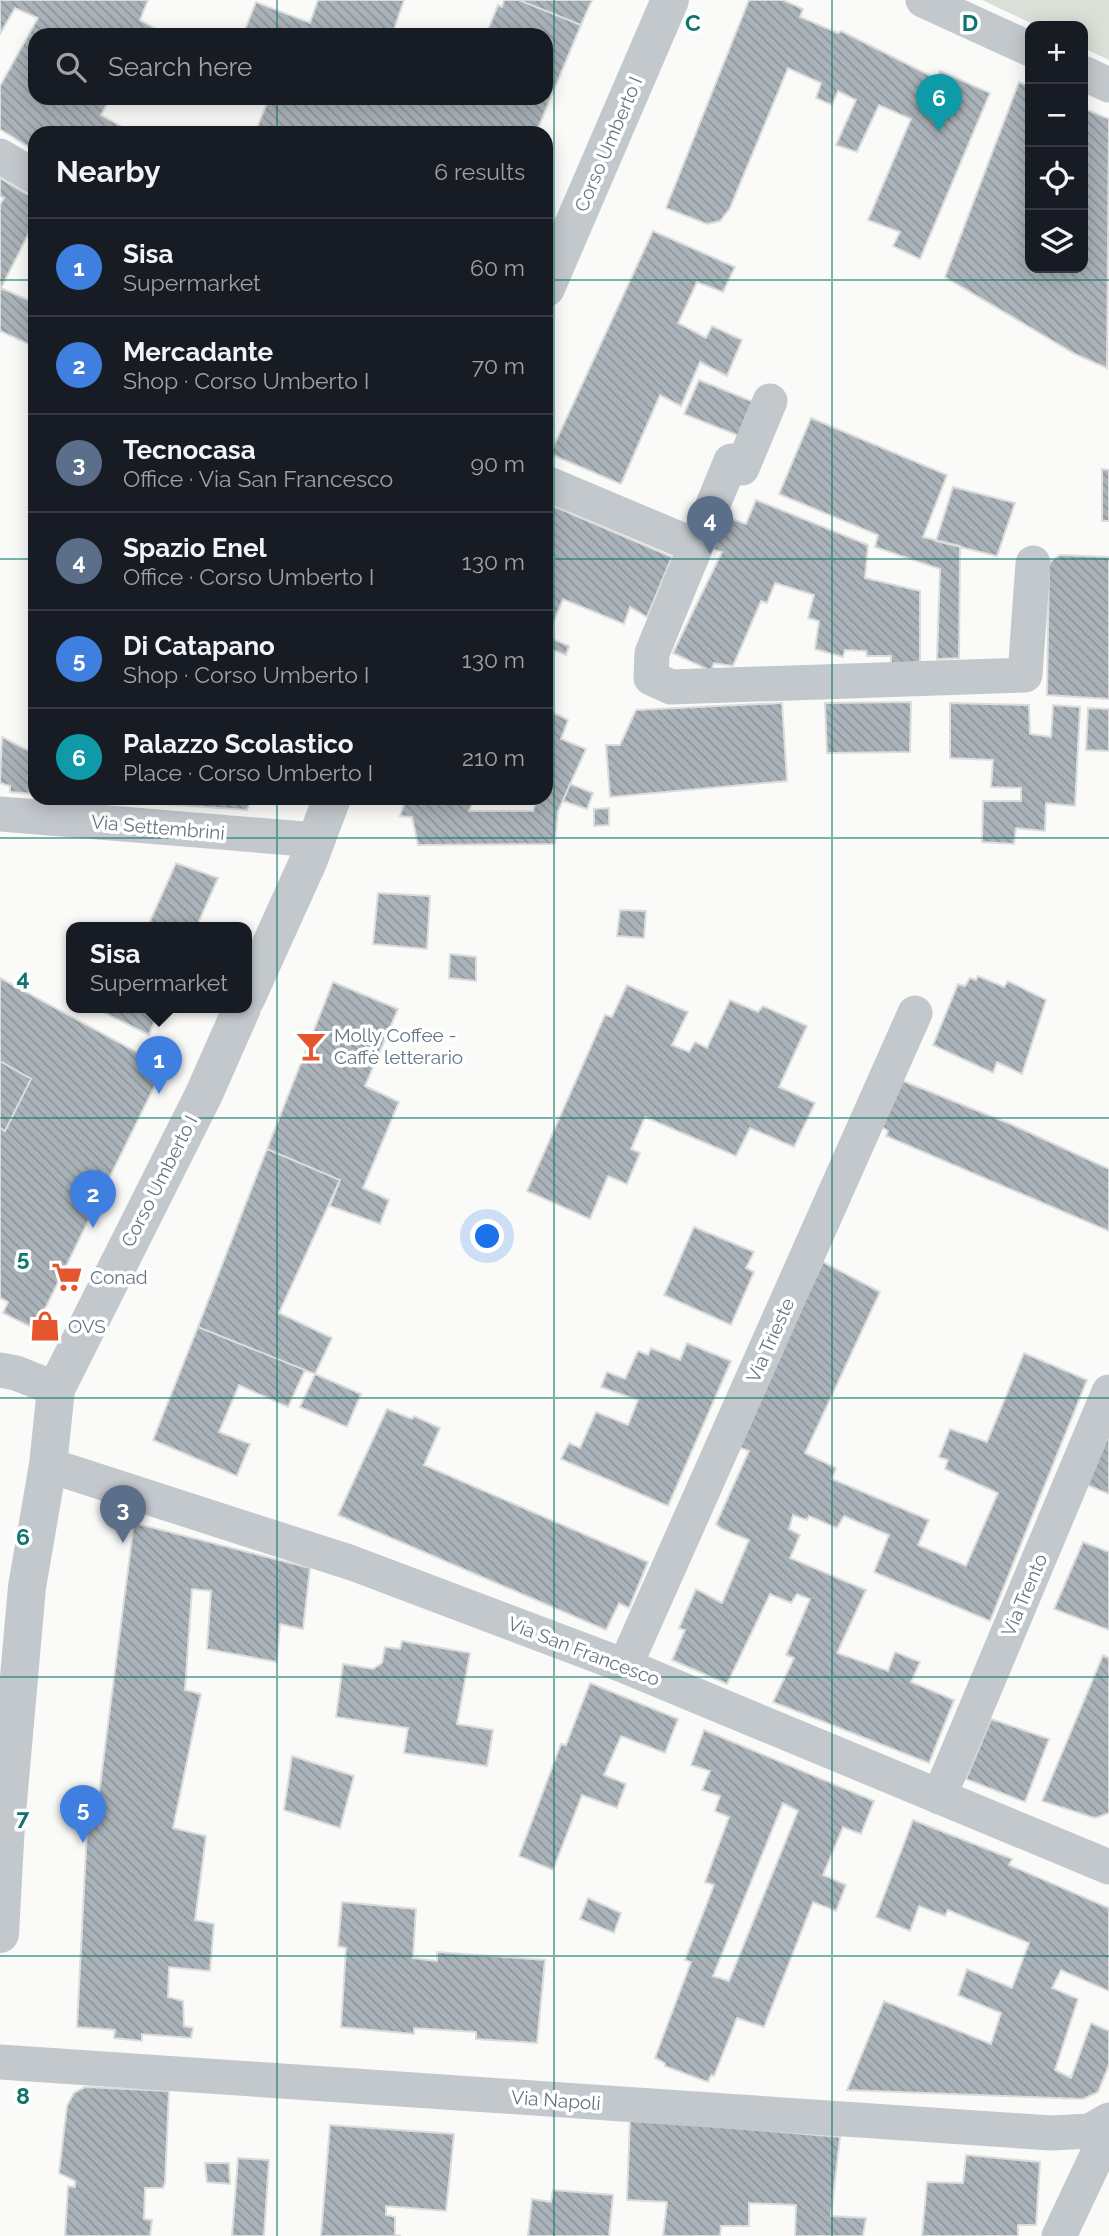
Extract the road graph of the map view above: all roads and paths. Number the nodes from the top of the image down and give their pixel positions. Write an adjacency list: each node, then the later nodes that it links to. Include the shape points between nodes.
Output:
1 (670, 0): 8 (street, Corso Umberto I)
2 (923, 0): 3 (street)
3 (1025, 47)
4 (1088, 75): 5 (street)
5 (1109, 85)
6 (0, 156): 7 (street)
7 (28, 173)
8 (553, 272)
9 (770, 401): 11 (street, via 742,468 731,461)
10 (553, 486): 11 (street)
11 (696, 546): 12 (street, via 652,653 651,678 671,687 1025,675)
12 (1033, 563)
13 (329, 805): 15 (street)
14 (0, 814): 15 (street, Via Settembrini)
15 (316, 840): 16 (street)
16 (252, 988)
17 (241, 1013): 20 (street, Corso Umberto I)
18 (915, 1013): 23 (street, Via Trieste)
19 (0, 1370): 20 (street)
20 (55, 1389): 22 (street, Corso Umberto I)
21 (1109, 1392): 24 (street, Via Trento)
22 (48, 1465): 23 (street, Via San Francesco, via 352,1563); 26 (street, Corso Umberto I, via 27,1587)
23 (625, 1666): 24 (street, Via San Francesco)
24 (939, 1797): 25 (street, Via San Francesco)
25 (1109, 1867)
26 (0, 1934)
27 (0, 2062): 28 (street, Via Napoli, via 1051,2133 1090,2131)
28 (1109, 2120)
29 (1109, 2130): 30 (street)
30 (1059, 2236)

